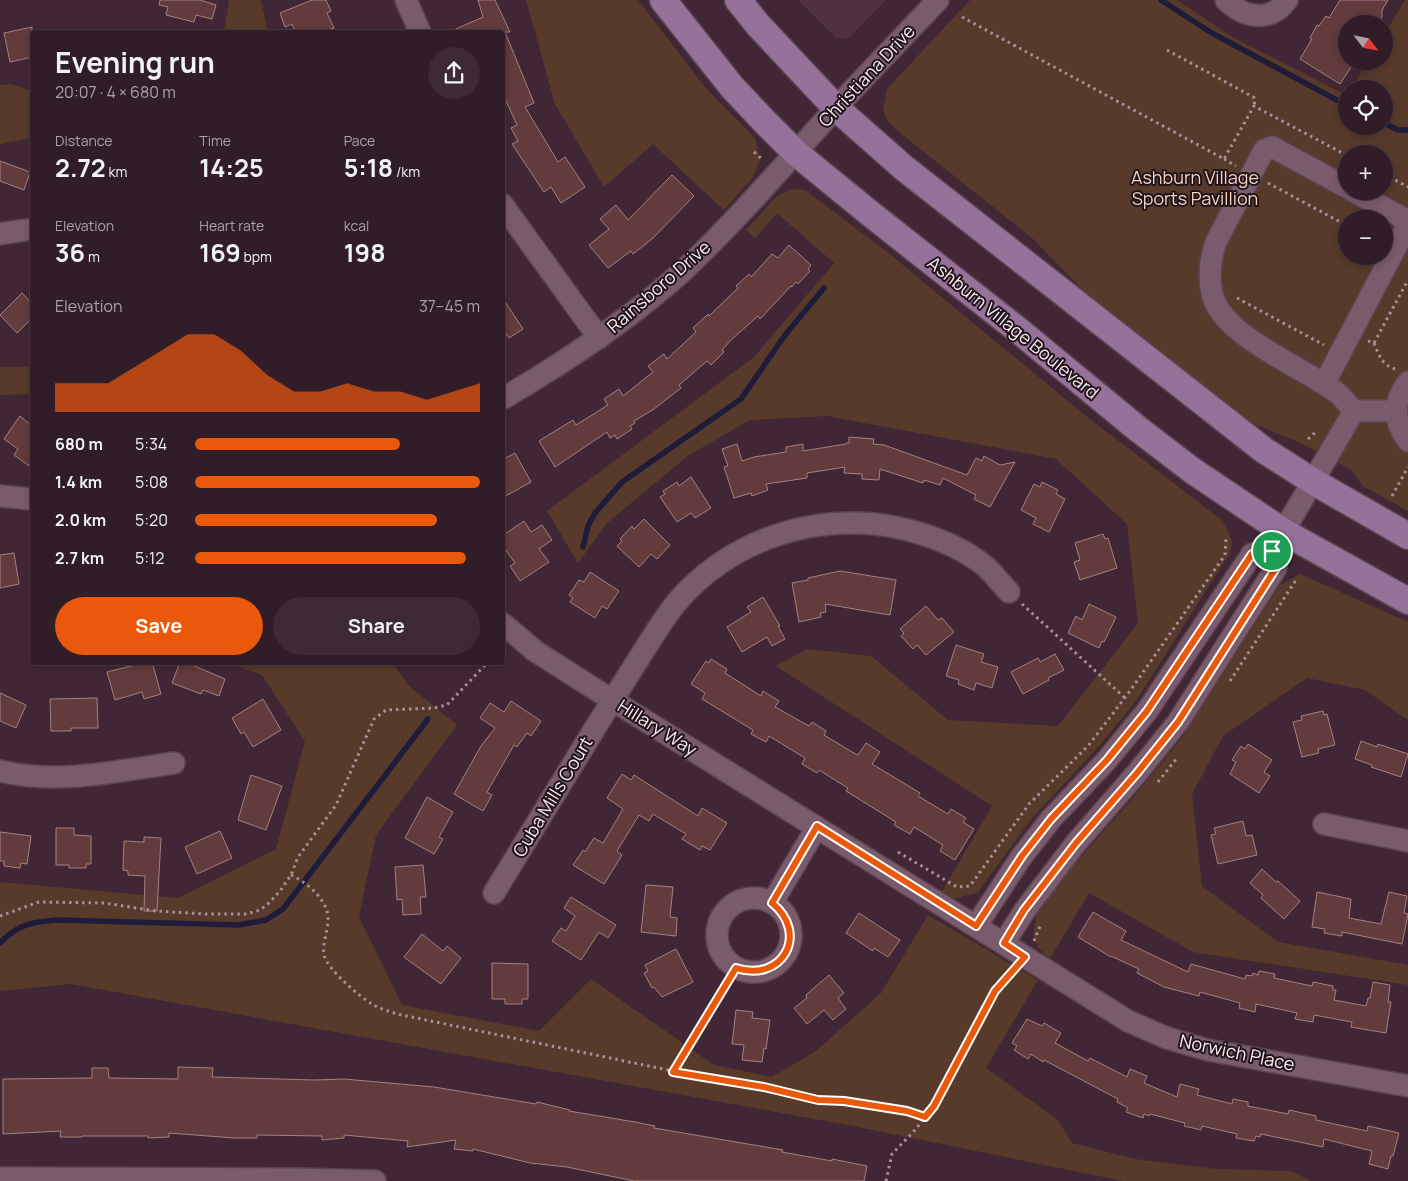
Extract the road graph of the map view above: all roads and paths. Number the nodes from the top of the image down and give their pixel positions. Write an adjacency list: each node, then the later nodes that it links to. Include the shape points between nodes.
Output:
1 (406, 0): 8 (street)
2 (664, 0): 14 (main road, Ashburn Village Boulevard, via 732,86)
3 (738, 0): 11 (main road, via 758,26)
4 (938, 0): 11 (street, Christiana Drive)
5 (1226, 0): 6 (street, via 1240,12 1256,16 1273,12)
6 (1288, 0)
7 (962, 17): 16 (path)
8 (419, 30)
9 (1167, 50): 10 (path, via 1255,98)
10 (1254, 106): 12 (path); 16 (path)
11 (836, 108): 14 (street, Christiana Drive); 38 (main road, via 904,168 1265,451)
12 (1338, 150)
13 (754, 152): 15 (path)
14 (796, 153): 28 (street, Rainsboro Drive, via 683,270); 44 (main road, Ashburn Village Boulevard)
15 (762, 159)
16 (1224, 159): 17 (path)
17 (1252, 174): 19 (street, via 1264,150 1272,147); 23 (path); 27 (street, via 1216,242 1212,253)
18 (1393, 179): 20 (path)
19 (1338, 183)
20 (1408, 187)
21 (1370, 200): 29 (street, via 1401,217 1405,223 1404,230)
22 (505, 208): 28 (street)
23 (1338, 221)
24 (30, 229): 25 (street)
25 (0, 234)
26 (1408, 280): 30 (path)
27 (1211, 285): 29 (path, via 1328,347); 32 (street, via 1215,302 1242,335)
28 (600, 338): 33 (street, Rainsboro Drive)
29 (1346, 343): 30 (path, via 1363,338); 32 (street)
30 (1374, 343): 31 (path, via 1380,360 1398,370)
31 (1401, 380): 34 (street)
32 (1324, 384): 35 (street)
33 (505, 397)
34 (1396, 410): 35 (street); 36 (street, via 1400,430)
35 (1354, 411): 38 (street)
36 (1408, 441)
37 (1408, 467): 40 (path)
38 (1314, 482): 42 (main road); 44 (street)
39 (0, 496): 41 (street)
40 (1392, 496)
41 (30, 499)
42 (1408, 536)
43 (1226, 539): 49 (path, via 1225,554)
44 (1278, 542): 46 (main road, Ashburn Village Boulevard); 61 (street, via 1252,554 1147,711 1107,760 1051,819 1022,856); 62 (street, via 1276,568 1178,722 1076,843 1024,910)
45 (1009, 592): 49 (path); 50 (street, Cuba Mills Court, via 985,567 959,550 901,528 840,522 779,534 736,553 687,591 667,615)
46 (1408, 601)
47 (505, 626): 50 (street, Hillary Way, via 535,651)
48 (485, 665): 57 (path, via 447,705 386,710 374,719 336,805 298,857)
49 (1125, 698): 56 (path, via 1088,746 1029,804 970,886 957,887)
50 (612, 700): 54 (street, Hillary Way); 58 (street, Cuba Mills Court)
51 (174, 763): 52 (street, via 65,777)
52 (0, 771)
53 (1324, 824): 55 (street)
54 (817, 826): 59 (street); 61 (street, Hillary Way)
55 (1408, 841)
56 (897, 852)
57 (291, 876): 60 (path, via 266,906 246,914 156,910 104,903 39,902); 65 (path, via 312,890 326,909 324,957 351,988 372,1004 397,1014)
58 (494, 894)
59 (772, 903): 64 (street, via 788,922 790,934 786,953 773,967 761,971 748,972); 64 (street, via 756,898 738,902 721,917 717,940 720,951)
60 (0, 916)
61 (976, 926): 62 (street, Norwich Place)
62 (1004, 943): 63 (street, Norwich Place)
63 (1025, 957): 66 (street, Norwich Place, via 1128,1021 1167,1038 1208,1050); 67 (path, via 995,991 934,1106)
64 (736, 968): 65 (path)
65 (673, 1072): 67 (path, via 764,1087 818,1100 907,1111)
66 (1408, 1086)
67 (925, 1117): 72 (path, via 892,1154)
68 (0, 1178): 69 (street)
69 (70, 1179): 70 (street)
70 (297, 1180): 71 (street)
71 (375, 1181)
72 (886, 1181)

